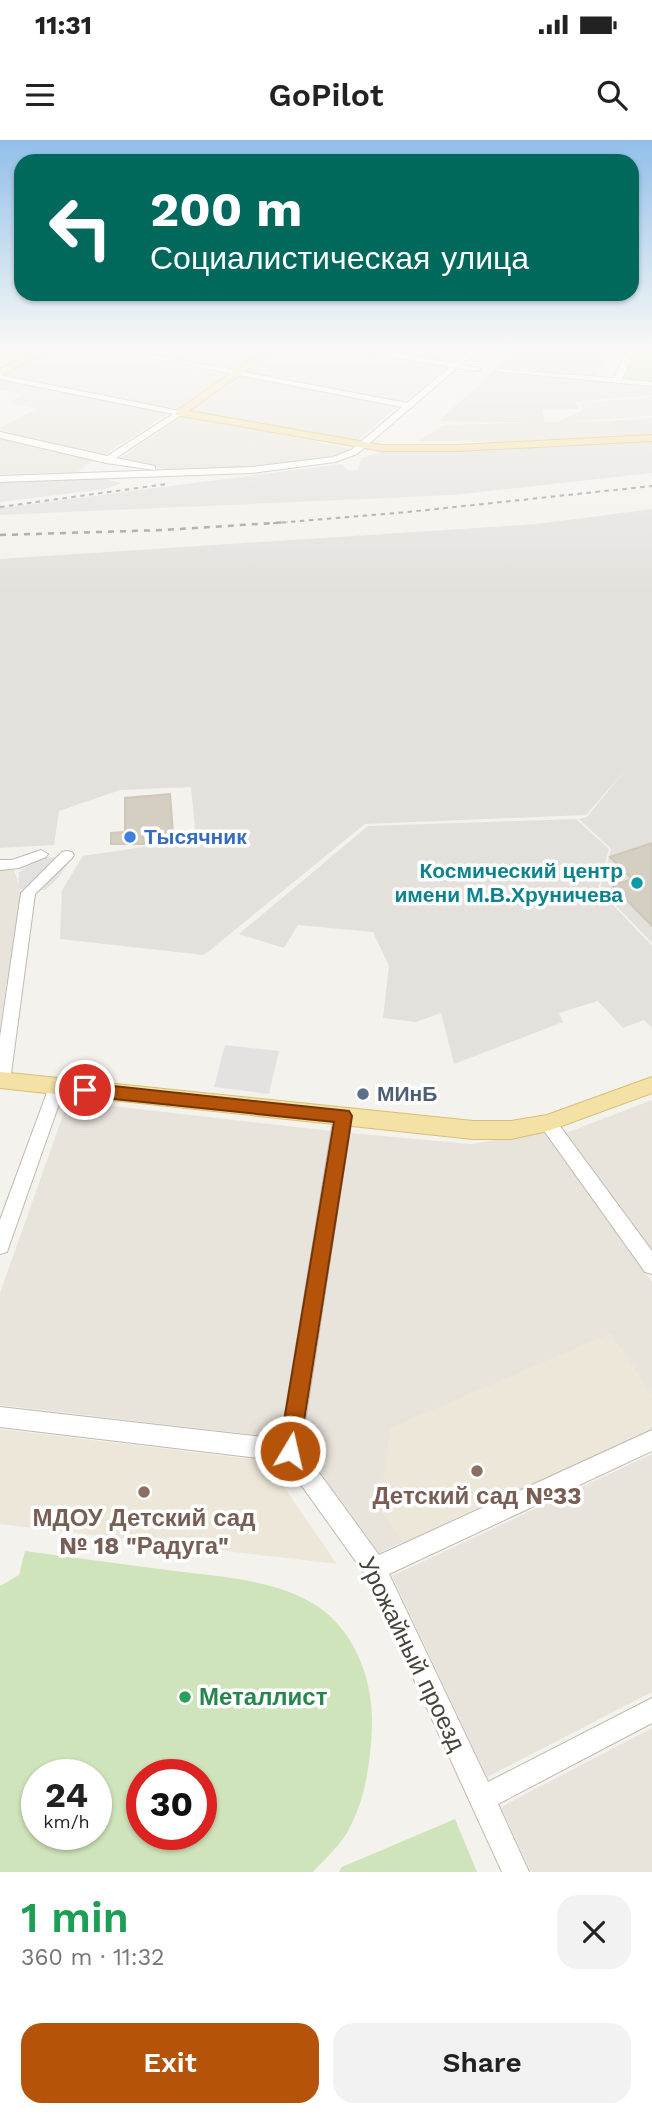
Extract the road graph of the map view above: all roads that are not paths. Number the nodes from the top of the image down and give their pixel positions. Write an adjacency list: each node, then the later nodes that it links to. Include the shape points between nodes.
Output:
1 (150, 432): 7 (street)
2 (283, 432): 6 (main road)
3 (378, 432): 6 (street)
4 (0, 435): 7 (street)
5 (652, 439): 6 (main road, via 457,448)
6 (361, 446): 8 (street, via 335,459 310,463)
7 (108, 458): 8 (street); 9 (street)
8 (178, 473): 9 (street)
9 (78, 476): 10 (street)
10 (0, 479)
11 (41, 854): 13 (street, via 14,865)
12 (67, 855): 14 (street, via 28,893)
13 (0, 865)
14 (1, 1080): 16 (main road)
15 (652, 1085): 18 (main road)
16 (57, 1087): 17 (main road); 19 (street)
17 (343, 1116): 18 (main road, via 473,1130 511,1130); 23 (street)
18 (548, 1123): 20 (street)
19 (0, 1245)
20 (652, 1266)
21 (0, 1417): 23 (street)
22 (652, 1440): 24 (street)
23 (290, 1451): 24 (street, Урожайный проезд)
24 (375, 1569): 26 (street, Урожайный проезд)
25 (652, 1710): 26 (street)
26 (482, 1799): 27 (street, Урожайный проезд)
27 (516, 1872)

